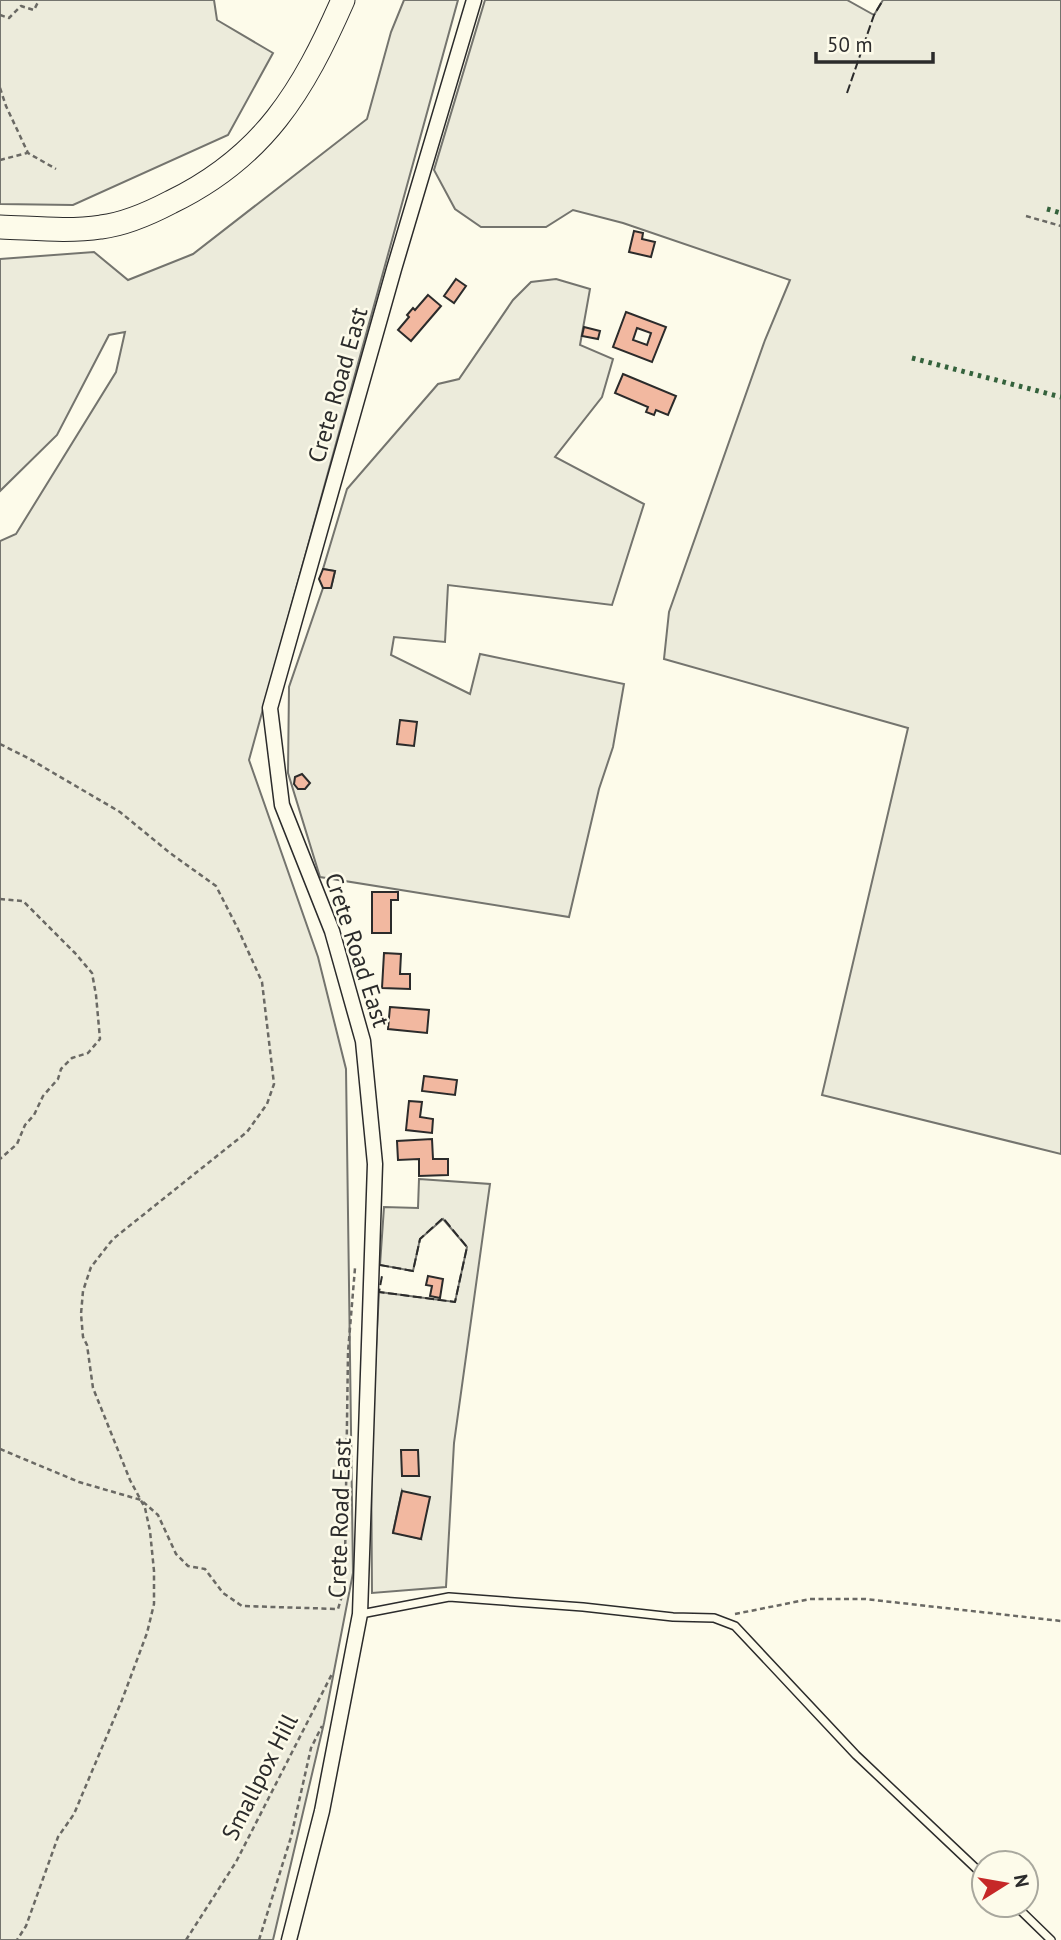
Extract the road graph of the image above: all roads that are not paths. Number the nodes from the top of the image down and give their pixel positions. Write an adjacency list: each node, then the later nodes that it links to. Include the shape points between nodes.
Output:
1 (343, 0): 3 (main road, via 289,102 235,163 183,197 103,227)
2 (474, 0): 4 (street, Crete Road East, via 270,708 282,805 332,932 363,1041 375,1164)
3 (0, 227)
4 (360, 1614): 5 (lane, via 449,1597 714,1618 734,1626 856,1755); 7 (street, Crete Road East, via 322,1811)
5 (970, 1863)
6 (1029, 1919): 8 (lane)
7 (289, 1940)
8 (1051, 1940)

